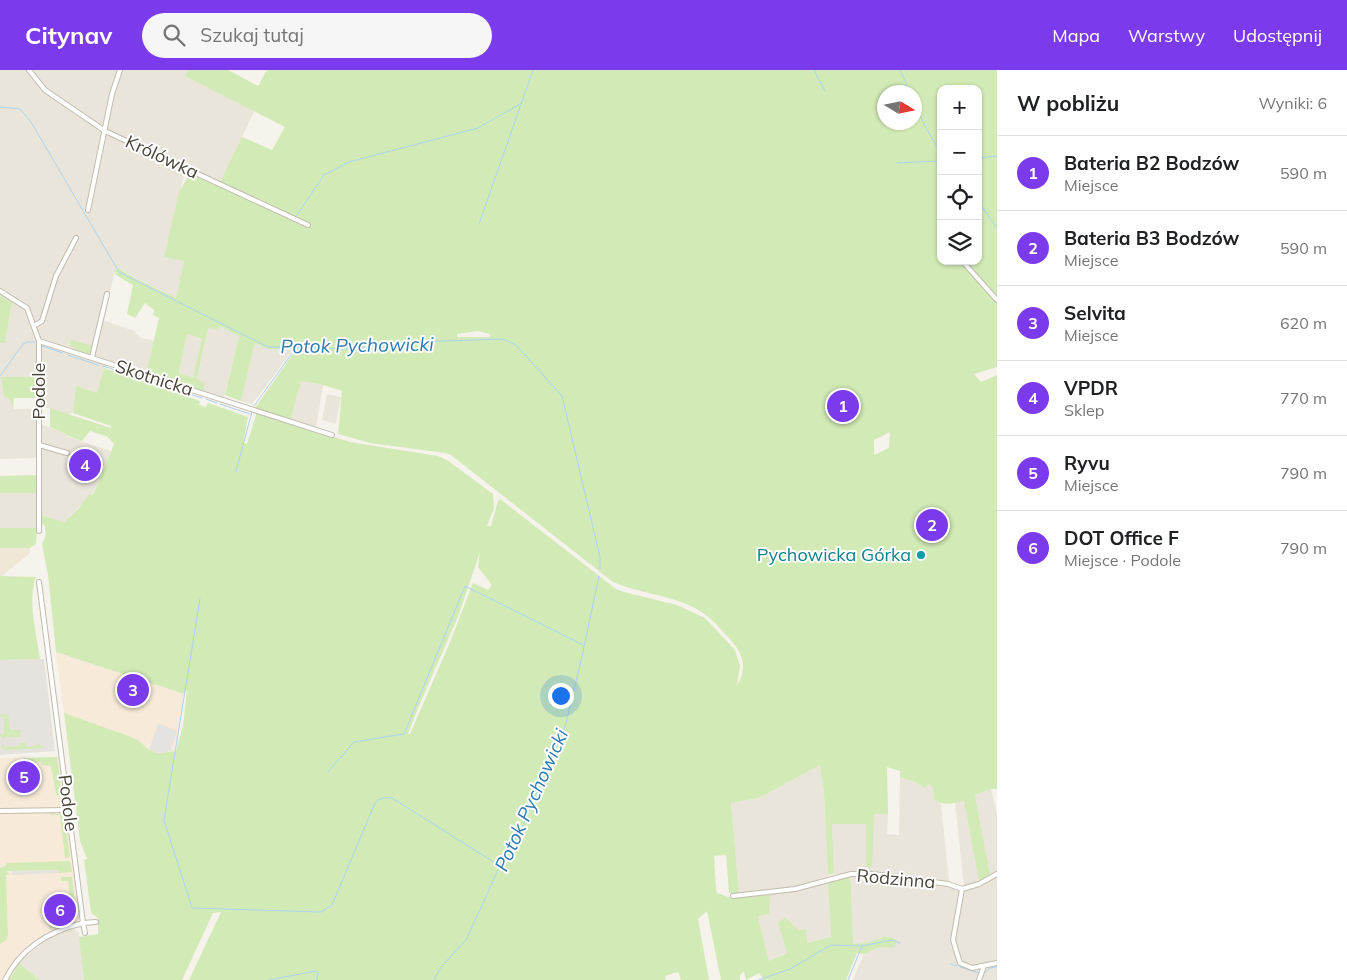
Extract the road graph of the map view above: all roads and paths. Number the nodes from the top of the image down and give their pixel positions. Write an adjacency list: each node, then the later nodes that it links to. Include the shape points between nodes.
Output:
1 (29, 70): 3 (street, Królówka, via 46,90)
2 (120, 70): 3 (street)
3 (105, 131): 4 (street); 5 (street, Królówka)
4 (88, 210)
5 (308, 225)
6 (76, 238): 11 (street, via 56,276 42,321)
7 (966, 265): 10 (street)
8 (0, 291): 11 (street, via 26,306)
9 (107, 294): 13 (street)
10 (997, 300)
11 (34, 326): 12 (street)
12 (39, 340): 13 (street, Skotnicka); 15 (street, Podole)
13 (92, 357): 14 (street, Skotnicka)
14 (332, 436)
15 (39, 445): 16 (street); 17 (street, Podole)
16 (67, 453)
17 (39, 530)
18 (39, 582): 19 (street, Podole)
19 (69, 810): 20 (street); 25 (street, Podole)
20 (0, 811)
21 (997, 874): 22 (street)
22 (962, 889): 23 (street, Rodzinna, via 906,878 851,874 796,889); 28 (street, via 953,940 960,963 972,968)
23 (733, 896)
24 (96, 922): 25 (street)
25 (84, 923): 26 (street, Podole); 29 (street, via 54,931 31,946)
26 (85, 933)
27 (997, 963): 28 (street)
28 (984, 966): 30 (street)
29 (5, 980)
30 (978, 980)

